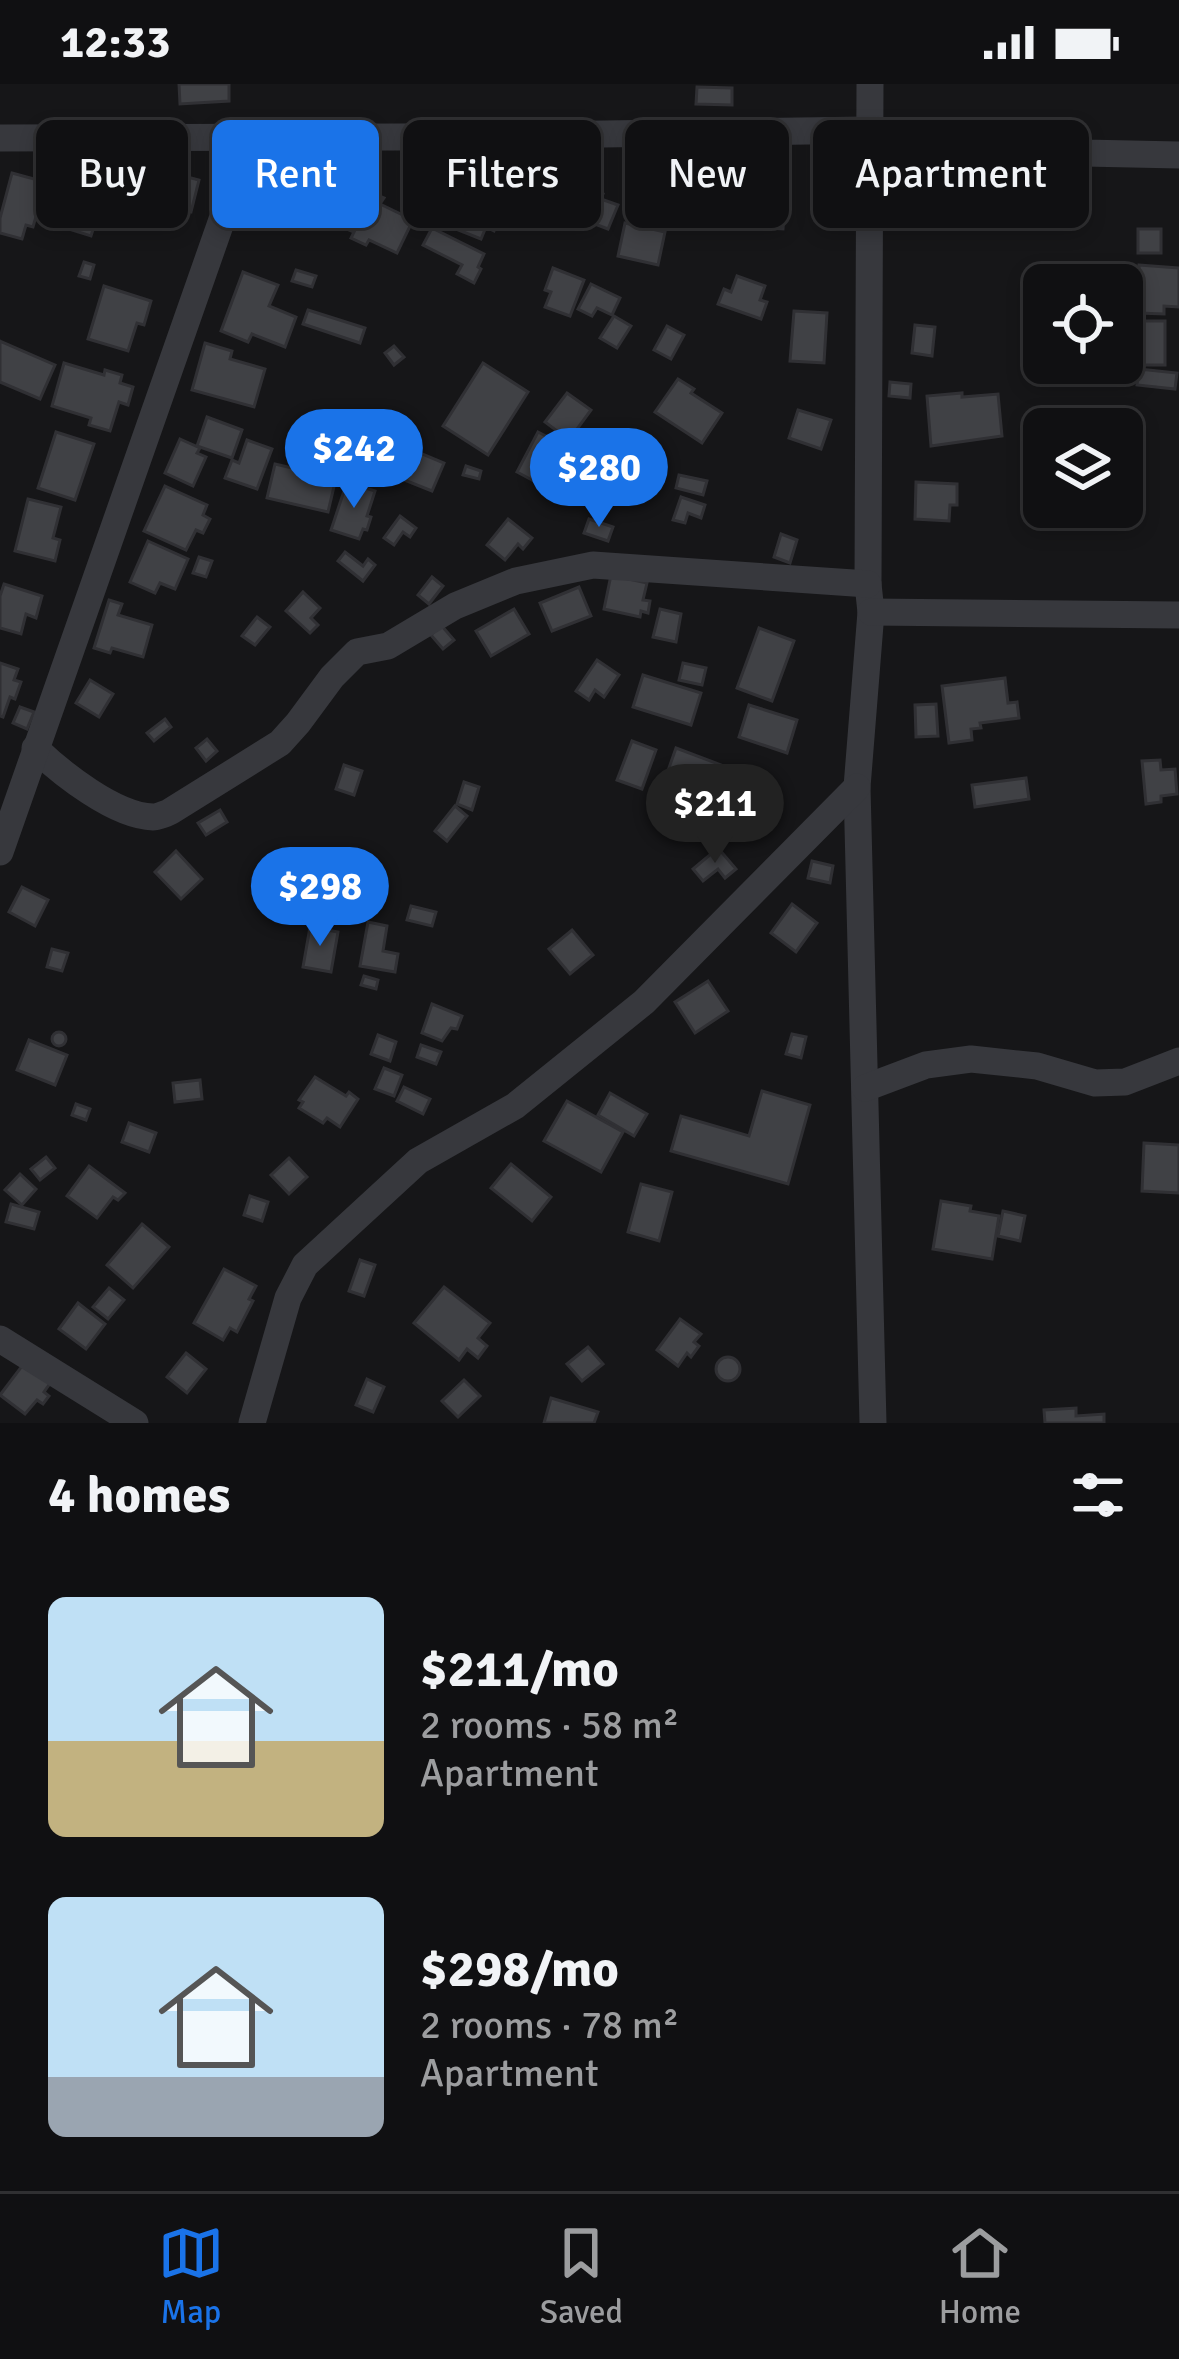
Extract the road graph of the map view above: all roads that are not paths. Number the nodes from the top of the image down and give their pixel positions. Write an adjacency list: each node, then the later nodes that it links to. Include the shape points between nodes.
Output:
1 (870, 84): 2 (street)
2 (869, 120)
3 (813, 131): 4 (street)
4 (379, 136)
5 (212, 137): 6 (street)
6 (0, 138)
7 (1089, 153): 8 (street)
8 (1179, 155)
9 (218, 228): 13 (street)
10 (869, 228): 11 (street)
11 (870, 598): 12 (street); 13 (street, via 593,566 516,581 388,646 357,652 280,742 154,817 98,796); 14 (street)
12 (1179, 614)
13 (34, 748): 15 (street)
14 (857, 787): 17 (street); 20 (street, via 644,1002 515,1106 418,1161 305,1265)
15 (0, 852)
16 (1179, 1060): 17 (street, via 1125,1082 1095,1083 971,1059 926,1065)
17 (865, 1088): 21 (street)
18 (0, 1339): 19 (street)
19 (135, 1423)
20 (252, 1423)
21 (873, 1423)

